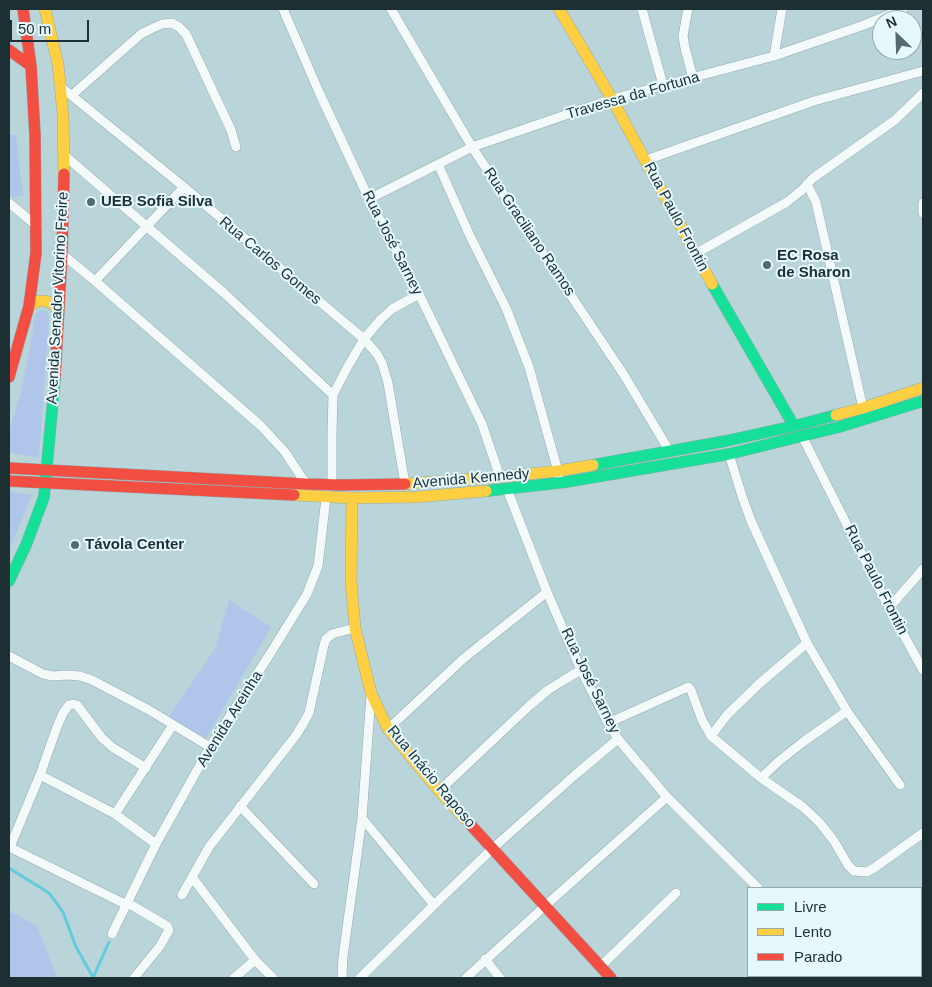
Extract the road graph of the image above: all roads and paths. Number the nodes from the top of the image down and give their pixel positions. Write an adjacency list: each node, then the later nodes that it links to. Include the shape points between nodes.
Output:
1 (23, 9): 12 (main road, Avenida Senador Vitorino Freire)
2 (45, 9): 15 (main road, Avenida Senador Vitorino Freire)
3 (283, 9): 27 (street, Rua José Sarney)
4 (391, 9): 21 (street, Rua Graciliano Ramos)
5 (559, 9): 19 (main road, Rua Paulo Frontin)
6 (642, 9): 16 (street)
7 (688, 9): 14 (street, via 683,36)
8 (782, 9): 11 (street)
9 (903, 9): 11 (street, Travessa da Fortuna)
10 (9, 50): 12 (main road)
11 (774, 56): 14 (street, Travessa da Fortuna)
12 (30, 66): 31 (main road, Avenida Senador Vitorino Freire, via 35,135)
13 (923, 72): 23 (street, via 814,101)
14 (693, 78): 16 (street, Travessa da Fortuna)
15 (61, 86): 18 (street, Rua Carlos Gomes); 22 (main road, Avenida Senador Vitorino Freire)
16 (663, 86): 19 (street, Travessa da Fortuna)
17 (923, 93): 25 (street, via 895,120)
18 (72, 96): 20 (street, via 141,34 172,23 186,34); 26 (street, Rua Carlos Gomes)
19 (612, 99): 21 (street, Travessa da Fortuna); 23 (main road, Rua Paulo Frontin)
20 (236, 147)
21 (472, 147): 24 (street, Travessa da Fortuna); 47 (street, Rua Graciliano Ramos, via 624,376)
22 (64, 155): 31 (main road, Avenida Senador Vitorino Freire); 32 (street)
23 (646, 160): 34 (main road, Rua Paulo Frontin)
24 (438, 164): 27 (street, Travessa da Fortuna); 51 (street, via 506,308 529,367)
25 (807, 184): 34 (street, via 787,202); 44 (street, via 816,202)
26 (184, 187): 32 (street); 39 (street, Rua Carlos Gomes)
27 (370, 199): 36 (street, Rua José Sarney)
28 (9, 203): 31 (street)
29 (923, 203): 30 (street)
30 (923, 213)
31 (50, 226): 33 (main road, Avenida Senador Vitorino Freire); 37 (main road, Avenida Senador Vitorino Freire, via 36,253)
32 (146, 226): 35 (street); 42 (street, via 224,293)
33 (62, 254): 35 (street); 38 (main road, Avenida Senador Vitorino Freire)
34 (695, 254): 45 (main road, Rua Paulo Frontin)
35 (95, 281): 56 (street, via 261,426 285,452)
36 (419, 294): 39 (street, via 392,309); 52 (street, Rua José Sarney, via 482,424)
37 (29, 306): 38 (main road, via 46,301); 40 (main road, Avenida Senador Vitorino Freire)
38 (59, 311): 50 (main road, Avenida Senador Vitorino Freire)
39 (364, 339): 42 (street); 57 (street, Rua Carlos Gomes, via 377,354 386,376)
40 (9, 377)
41 (923, 388): 44 (main road, Avenida Kennedy)
42 (333, 395): 58 (street)
43 (923, 401): 46 (main road, Avenida Kennedy)
44 (863, 408): 45 (main road, Avenida Kennedy)
45 (794, 426): 47 (main road, Avenida Kennedy)
46 (802, 436): 48 (main road, Avenida Kennedy); 65 (street, Rua Paulo Frontin)
47 (670, 452): 51 (main road, Avenida Kennedy)
48 (729, 454): 54 (main road, Avenida Kennedy); 67 (street, via 751,521)
49 (9, 468): 50 (main road, Avenida Kennedy)
50 (48, 470): 55 (main road, Avenida Senador Vitorino Freire); 56 (main road, Avenida Kennedy)
51 (558, 471): 52 (main road, Avenida Kennedy); 54 (street)
52 (500, 477): 57 (main road, Avenida Kennedy)
53 (9, 481): 55 (main road, Avenida Kennedy)
54 (561, 483): 59 (main road, Avenida Kennedy)
55 (46, 484): 60 (main road, Avenida Kennedy); 63 (main road, Avenida Senador Vitorino Freire, via 26,545)
56 (306, 484): 58 (main road, Avenida Kennedy)
57 (405, 484): 58 (main road, Avenida Kennedy)
58 (332, 485)
59 (507, 489): 61 (main road, Avenida Kennedy, via 432,496); 64 (street, Rua José Sarney)
60 (326, 498): 61 (main road, Avenida Kennedy); 80 (street, Avenida Areinha, via 318,566 307,594)
61 (352, 498): 66 (main road, Rua Inácio Raposo, via 351,581)
62 (923, 569): 65 (street)
63 (9, 580)
64 (547, 592): 71 (street, Rua José Sarney); 77 (street, via 463,659)
65 (889, 608): 68 (street, Rua Paulo Frontin)
66 (355, 628): 73 (main road, Rua Inácio Raposo); 87 (street, via 332,634 326,639 309,713 297,734)
67 (807, 643): 74 (street); 78 (street, via 760,683)
68 (914, 652): 69 (street); 72 (street, Rua Paulo Frontin)
69 (923, 654)
70 (9, 656): 76 (street, via 43,674 80,676 92,680)
71 (582, 670): 75 (street, Rua José Sarney); 85 (street, via 548,690 529,706)
72 (923, 670)
73 (371, 694): 77 (main road, Rua Inácio Raposo); 89 (street)
74 (847, 711): 83 (street, via 803,742); 84 (street)
75 (608, 722): 78 (street, via 688,686); 79 (street, Rua José Sarney)
76 (173, 725): 80 (street); 81 (street)
77 (388, 729): 85 (main road, Rua Inácio Raposo)
78 (711, 736): 83 (street)
79 (618, 739): 86 (street, Rua José Sarney); 93 (street)
80 (210, 747): 91 (street, Avenida Areinha)
81 (146, 768): 82 (street, via 112,747 73,704 63,713); 88 (street)
82 (40, 775): 88 (street); 92 (street)
83 (761, 778): 90 (street, via 820,823 854,871 866,872 874,868)
84 (900, 785)
85 (440, 791): 93 (main road, Rua Inácio Raposo)
86 (668, 796): 96 (street, Rua José Sarney); 101 (street)
87 (240, 806): 94 (street, via 209,847); 95 (street)
88 (115, 814): 91 (street)
89 (362, 818): 100 (street); 109 (street)
90 (923, 833)
91 (156, 844): 99 (street, Avenida Areinha)
92 (9, 847): 99 (street)
93 (492, 849): 100 (street); 101 (main road, Rua Inácio Raposo)
94 (192, 877): 98 (street); 104 (street)
95 (314, 884)
96 (757, 887)
97 (676, 893): 105 (street)
98 (182, 895)
99 (127, 904): 102 (street, Avenida Areinha); 106 (street, via 168,926 169,930)
100 (434, 905): 110 (street)
101 (544, 906): 103 (street); 105 (main road, Rua Inácio Raposo)
102 (112, 934)
103 (485, 959): 111 (street); 112 (street)
104 (255, 960): 107 (street); 108 (street)
105 (600, 967): 113 (main road, Rua Inácio Raposo)
106 (134, 978)
107 (234, 978)
108 (273, 978)
109 (342, 978)
110 (360, 978)
111 (466, 978)
112 (500, 978)
113 (611, 978)

